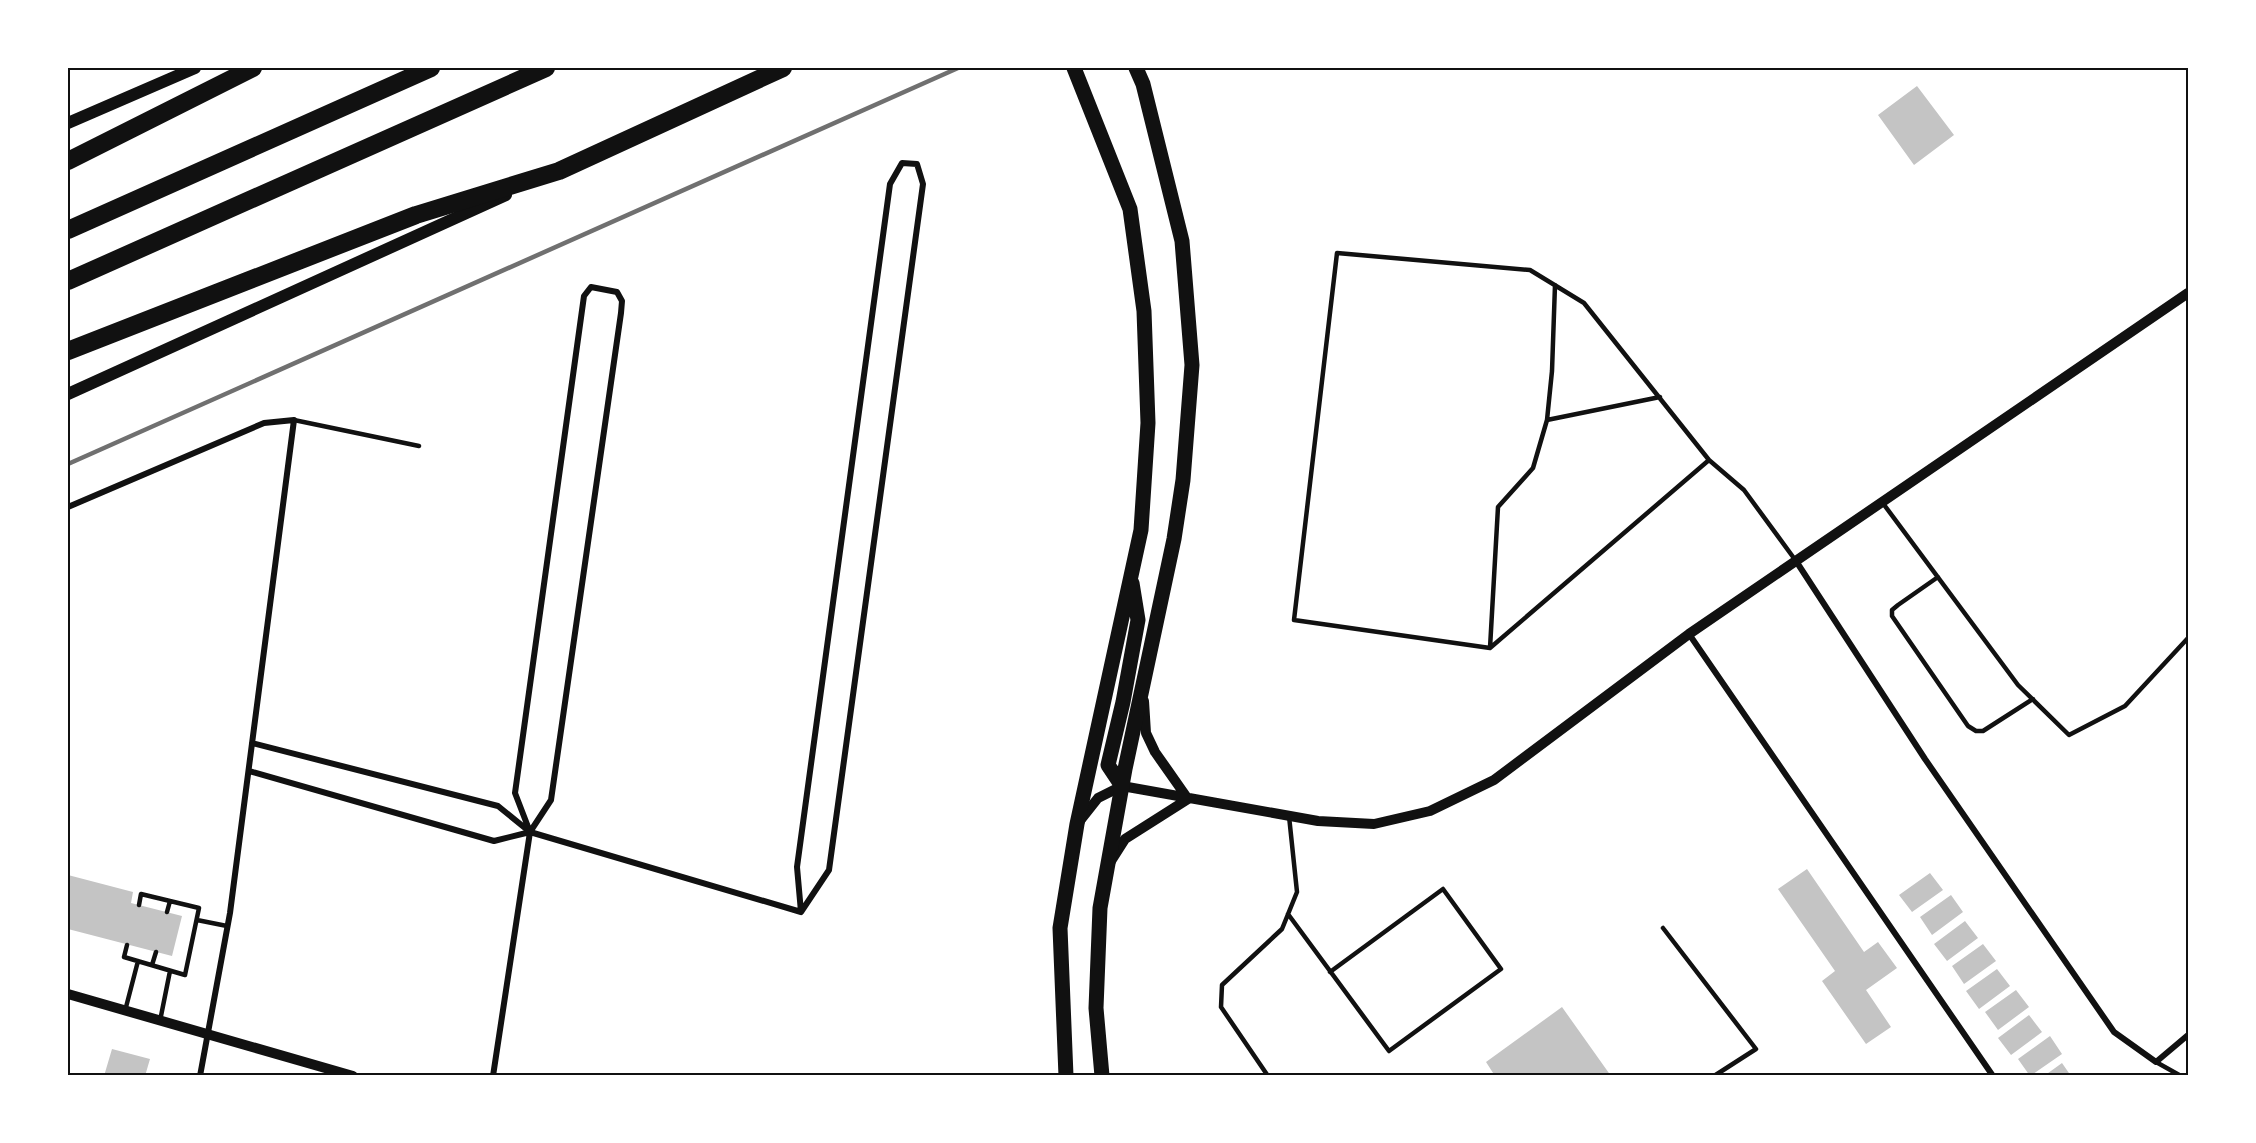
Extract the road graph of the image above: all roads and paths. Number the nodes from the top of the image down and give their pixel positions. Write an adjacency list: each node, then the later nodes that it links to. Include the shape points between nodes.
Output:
1 (195, 68): 8 (main road)
2 (253, 68): 9 (highway)
3 (431, 68): 11 (highway)
4 (546, 68): 12 (highway)
5 (783, 68): 10 (highway)
6 (1074, 68): 25 (main road, via 1130,209 1144,311 1148,423 1141,530)
7 (1136, 68): 30 (main road, via 1182,241 1192,365 1183,480)
8 (68, 123)
9 (68, 161)
10 (559, 171): 15 (highway, via 416,215); 16 (main road)
11 (68, 230)
12 (68, 281)
13 (1555, 285): 17 (lane, via 1584,303); 19 (lane); 29 (lane, via 1530,270 1337,253 1294,621)
14 (2188, 293): 22 (street)
15 (68, 351)
16 (68, 394)
17 (1660, 398): 19 (lane); 21 (lane)
18 (294, 420): 20 (lane); 23 (street, via 264,423); 32 (street)
19 (1547, 420): 29 (lane, via 1533,468 1498,507)
20 (419, 446)
21 (1709, 460): 24 (lane, via 1744,490); 29 (lane)
22 (1882, 502): 24 (street); 26 (lane)
23 (68, 507)
24 (1796, 561): 27 (street); 59 (street, via 1925,759 2114,1032)
25 (1131, 576): 34 (main road, via 1138,620 1108,765); 37 (main road)
26 (1938, 577): 31 (lane, via 2018,685); 31 (lane, via 1892,610 1892,616 1968,726 1983,731)
27 (1689, 634): 36 (street, via 1494,780 1430,811 1374,824); 67 (street)
28 (2188, 638): 31 (lane, via 2124,706 2069,735)
29 (1490, 648)
30 (1143, 687): 34 (main road); 35 (street, via 1146,733)
31 (2033, 699)
32 (252, 743): 33 (street); 38 (street, via 498,806)
33 (249, 771): 38 (street, via 494,841); 46 (street)
34 (1122, 786): 35 (street); 37 (street, via 1098,798); 39 (main road)
35 (1188, 799): 36 (street); 39 (street, via 1125,839)
36 (1289, 816): 44 (lane, via 1297,892)
37 (1077, 824): 63 (main road, via 1060,928)
38 (530, 832): 38 (street, via 551,800 621,313 622,302 617,292 591,287 584,297 515,794); 43 (street); 62 (street)
39 (1106, 869): 64 (main road, via 1100,908 1096,1008)
40 (170, 901): 41 (lane, via 141,894); 42 (lane); 45 (lane, via 199,908)
41 (139, 905)
42 (167, 912)
43 (801, 912): 43 (street, via 829,870 923,184 917,164 903,163 890,184 797,867)
44 (1288, 914): 53 (lane); 65 (lane, via 1282,929 1222,985 1221,1007)
45 (197, 920): 46 (lane); 52 (lane, via 185,975)
46 (227, 927): 57 (street)
47 (1663, 928): 66 (lane, via 1756,1049)
48 (128, 945): 50 (lane, via 124,957)
49 (156, 952): 51 (lane)
50 (138, 961): 51 (lane); 55 (lane)
51 (152, 965): 52 (lane)
52 (170, 970): 56 (lane)
53 (1330, 972): 53 (lane, via 1389,1051 1501,969 1443,889)
54 (68, 994): 55 (street)
55 (125, 1011): 56 (street)
56 (160, 1021): 57 (street)
57 (207, 1035): 60 (street); 61 (street)
58 (2188, 1035): 59 (street)
59 (2156, 1062): 68 (lane)
60 (200, 1076)
61 (353, 1076)
62 (493, 1076)
63 (1066, 1076)
64 (1102, 1076)
65 (1268, 1076)
66 (1714, 1076)
67 (1993, 1076)
68 (2181, 1076)

